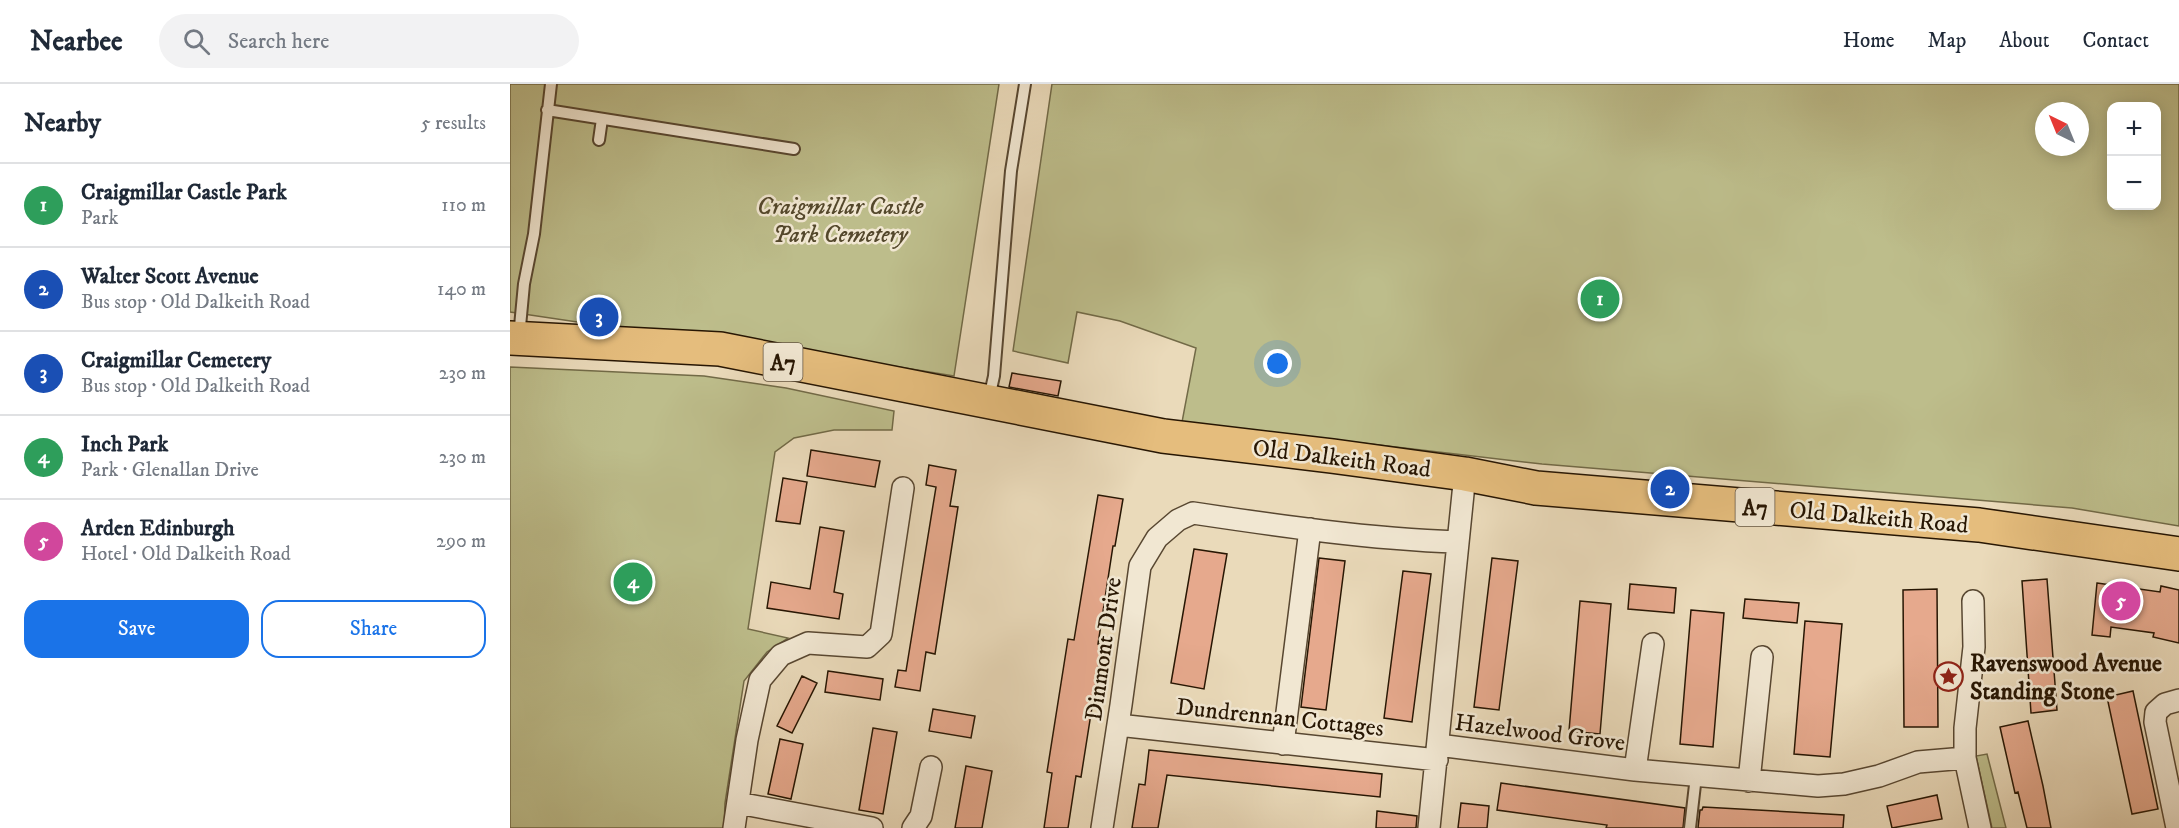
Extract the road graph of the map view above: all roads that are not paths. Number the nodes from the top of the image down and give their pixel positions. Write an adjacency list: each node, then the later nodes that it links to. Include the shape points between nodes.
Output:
1 (551, 84): 3 (lane)
2 (1025, 84): 8 (lane, via 1011,171)
3 (547, 110): 4 (lane); 7 (lane, via 534,234)
4 (602, 119): 5 (lane); 6 (lane)
5 (599, 140)
6 (794, 149)
7 (515, 338): 8 (main road, Old Dalkeith Road / A7, via 720,349)
8 (989, 401): 9 (main road, Old Dalkeith Road / A7, via 1162,436)
9 (1465, 474): 12 (street); 13 (main road, Old Dalkeith Road / A7, via 1536,488 1979,525)
10 (903, 488): 26 (street, via 880,634 867,647 808,643 781,655 760,680)
11 (1310, 529): 12 (street, Dinmont Drive); 18 (street, Dinmont Drive, via 1193,513 1157,538 1140,566); 19 (street)
12 (1457, 542): 20 (street)
13 (2179, 554)
14 (1973, 601): 21 (street, via 1974,647)
15 (1653, 644): 23 (street, Hazelwood Grove)
16 (1762, 657): 25 (street)
17 (2179, 700): 34 (street, via 2156,712 2155,722)
18 (1118, 725): 19 (street, Dundrennan Cottages); 30 (street, Dinmont Drive)
19 (1283, 744): 20 (street, Dundrennan Cottages)
20 (1438, 752): 23 (street, Hazelwood Grove); 31 (street)
21 (1965, 758): 25 (street, Hazelwood Grove, via 1918,762 1844,784); 33 (street)
22 (930, 767): 29 (street, via 921,816)
23 (1635, 770): 24 (street, Hazelwood Grove)
24 (1696, 776): 25 (street, Hazelwood Grove); 32 (lane)
25 (1749, 781)
26 (738, 803): 27 (street); 28 (street)
27 (734, 828)
28 (872, 828)
29 (913, 828)
30 (1102, 828)
31 (1429, 828)
32 (1690, 828)
33 (1980, 828)
34 (2177, 828)

